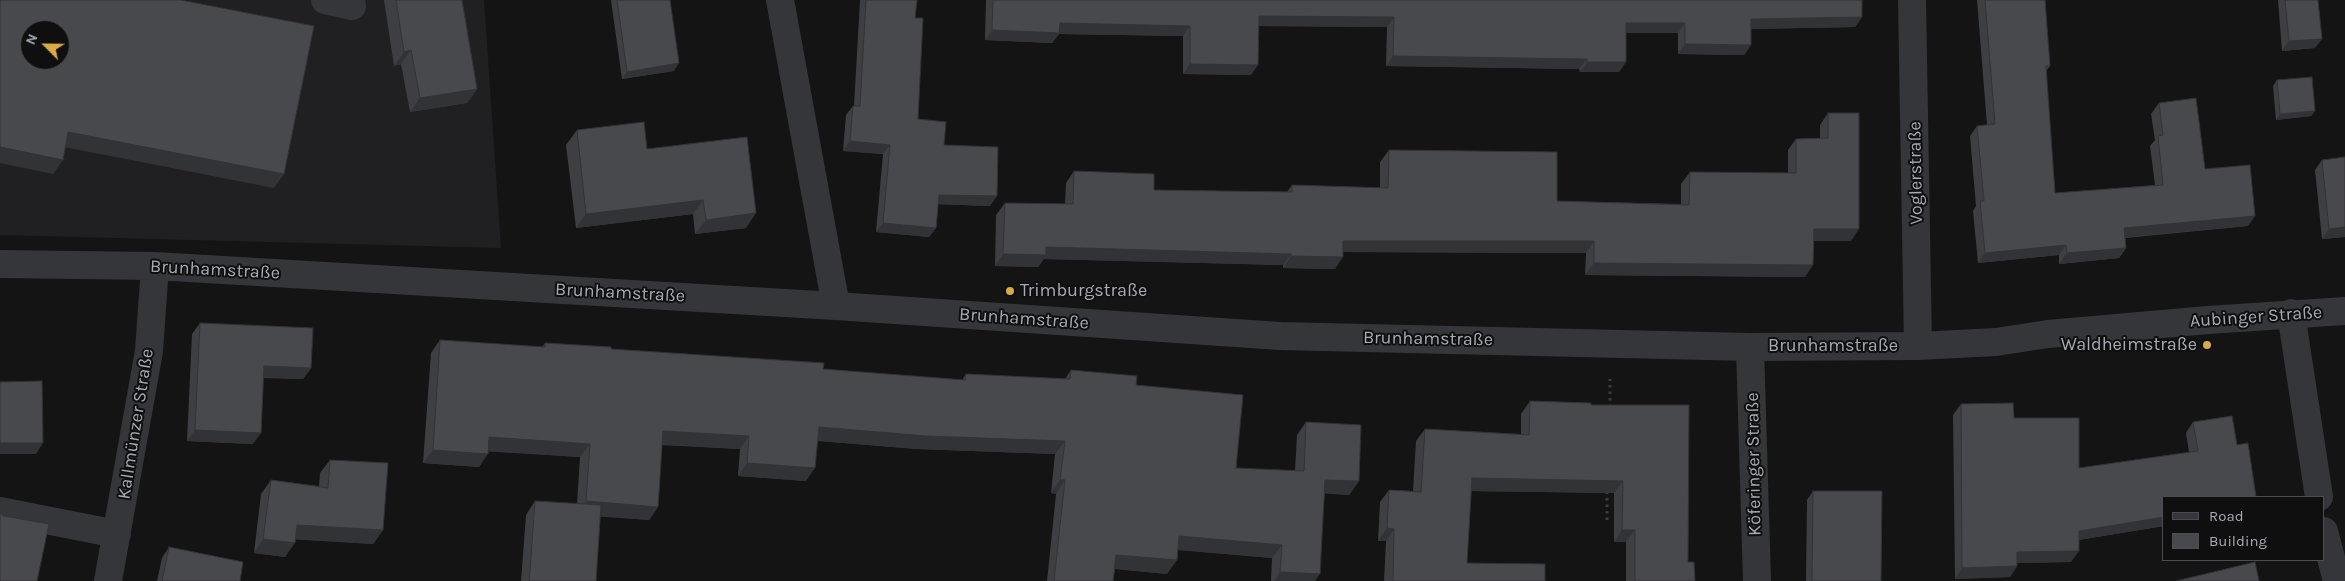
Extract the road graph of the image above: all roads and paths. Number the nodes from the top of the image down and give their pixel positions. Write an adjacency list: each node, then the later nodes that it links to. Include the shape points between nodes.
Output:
1 (326, 0): 2 (street, via 352,6)
2 (351, 0)
3 (780, 0): 7 (street)
4 (1912, 0): 11 (street, Voglerstraße)
5 (0, 264): 6 (street, Brunhamstraße)
6 (155, 266): 7 (street, Brunhamstraße); 19 (street, Kallmünzer Straße, via 149,351)
7 (836, 306): 12 (street, Brunhamstraße, via 1280,336)
8 (2345, 311): 9 (street, Aubinger Straße)
9 (2291, 313): 10 (street, Aubinger Straße); 16 (street)
10 (2048, 334): 11 (street, Brunhamstraße, via 1996,342)
11 (1918, 346): 12 (street, Brunhamstraße)
12 (1750, 347): 22 (street, Köferinger Straße)
13 (1610, 374): 14 (path)
14 (1610, 413)
15 (1608, 482): 18 (path)
16 (2318, 496)
17 (0, 511): 19 (street)
18 (1606, 520)
19 (117, 534): 21 (street, Kallmünzer Straße)
20 (2325, 535): 23 (street)
21 (108, 581)
22 (1757, 581)
23 (2337, 581)

